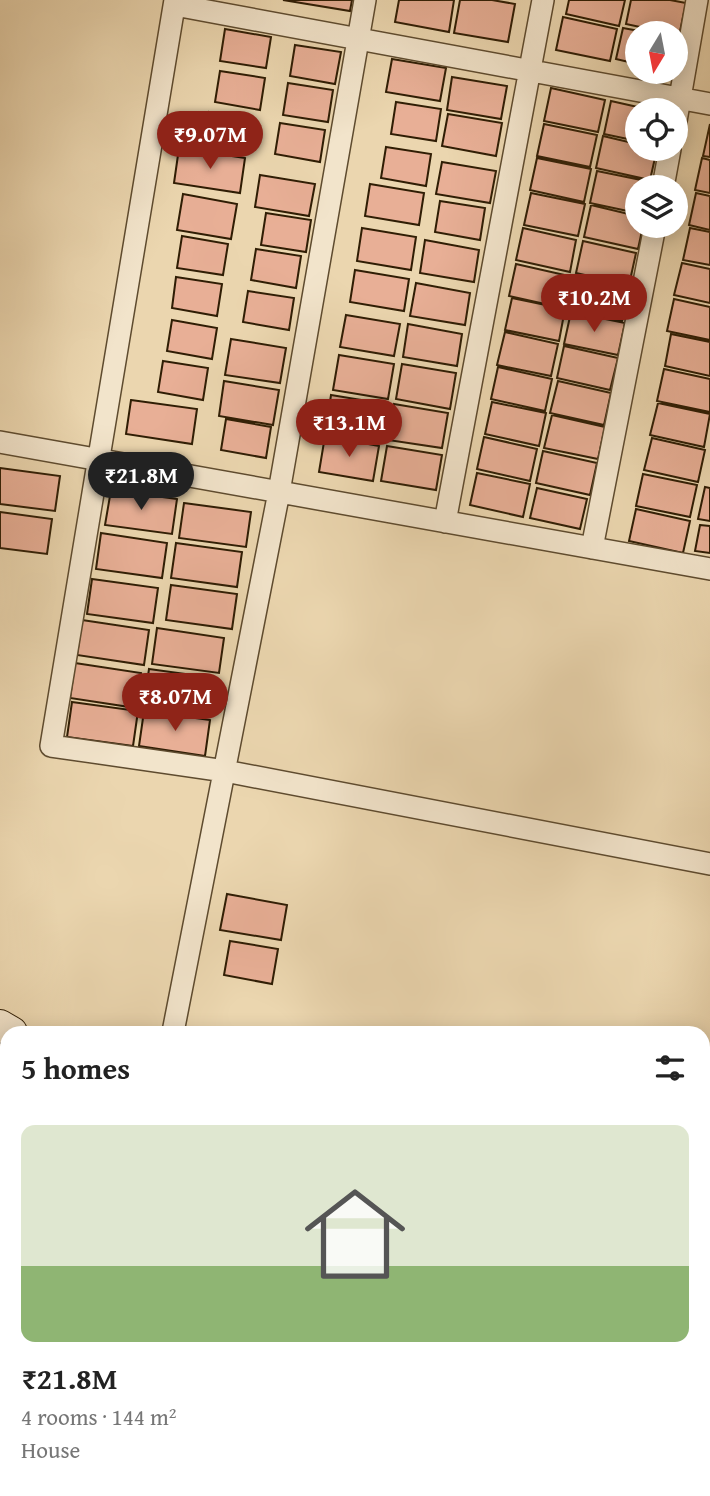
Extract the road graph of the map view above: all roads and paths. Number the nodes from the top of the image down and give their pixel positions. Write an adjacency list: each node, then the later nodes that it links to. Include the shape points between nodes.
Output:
1 (365, 0): 5 (street)
2 (543, 0): 6 (street)
3 (697, 0): 8 (street)
4 (175, 2): 5 (street); 13 (street)
5 (358, 39): 6 (street); 14 (street)
6 (530, 71): 7 (street); 15 (street)
7 (675, 98)
8 (680, 98)
9 (688, 100): 10 (street)
10 (710, 104)
11 (653, 238): 16 (street)
12 (0, 442): 13 (street)
13 (98, 459): 14 (street); 18 (street, via 51,746)
14 (279, 492): 15 (street); 18 (street)
15 (445, 522): 16 (street)
16 (592, 548): 17 (street)
17 (710, 569)
18 (225, 771): 19 (street); 20 (street)
19 (710, 863)
20 (174, 1026)

